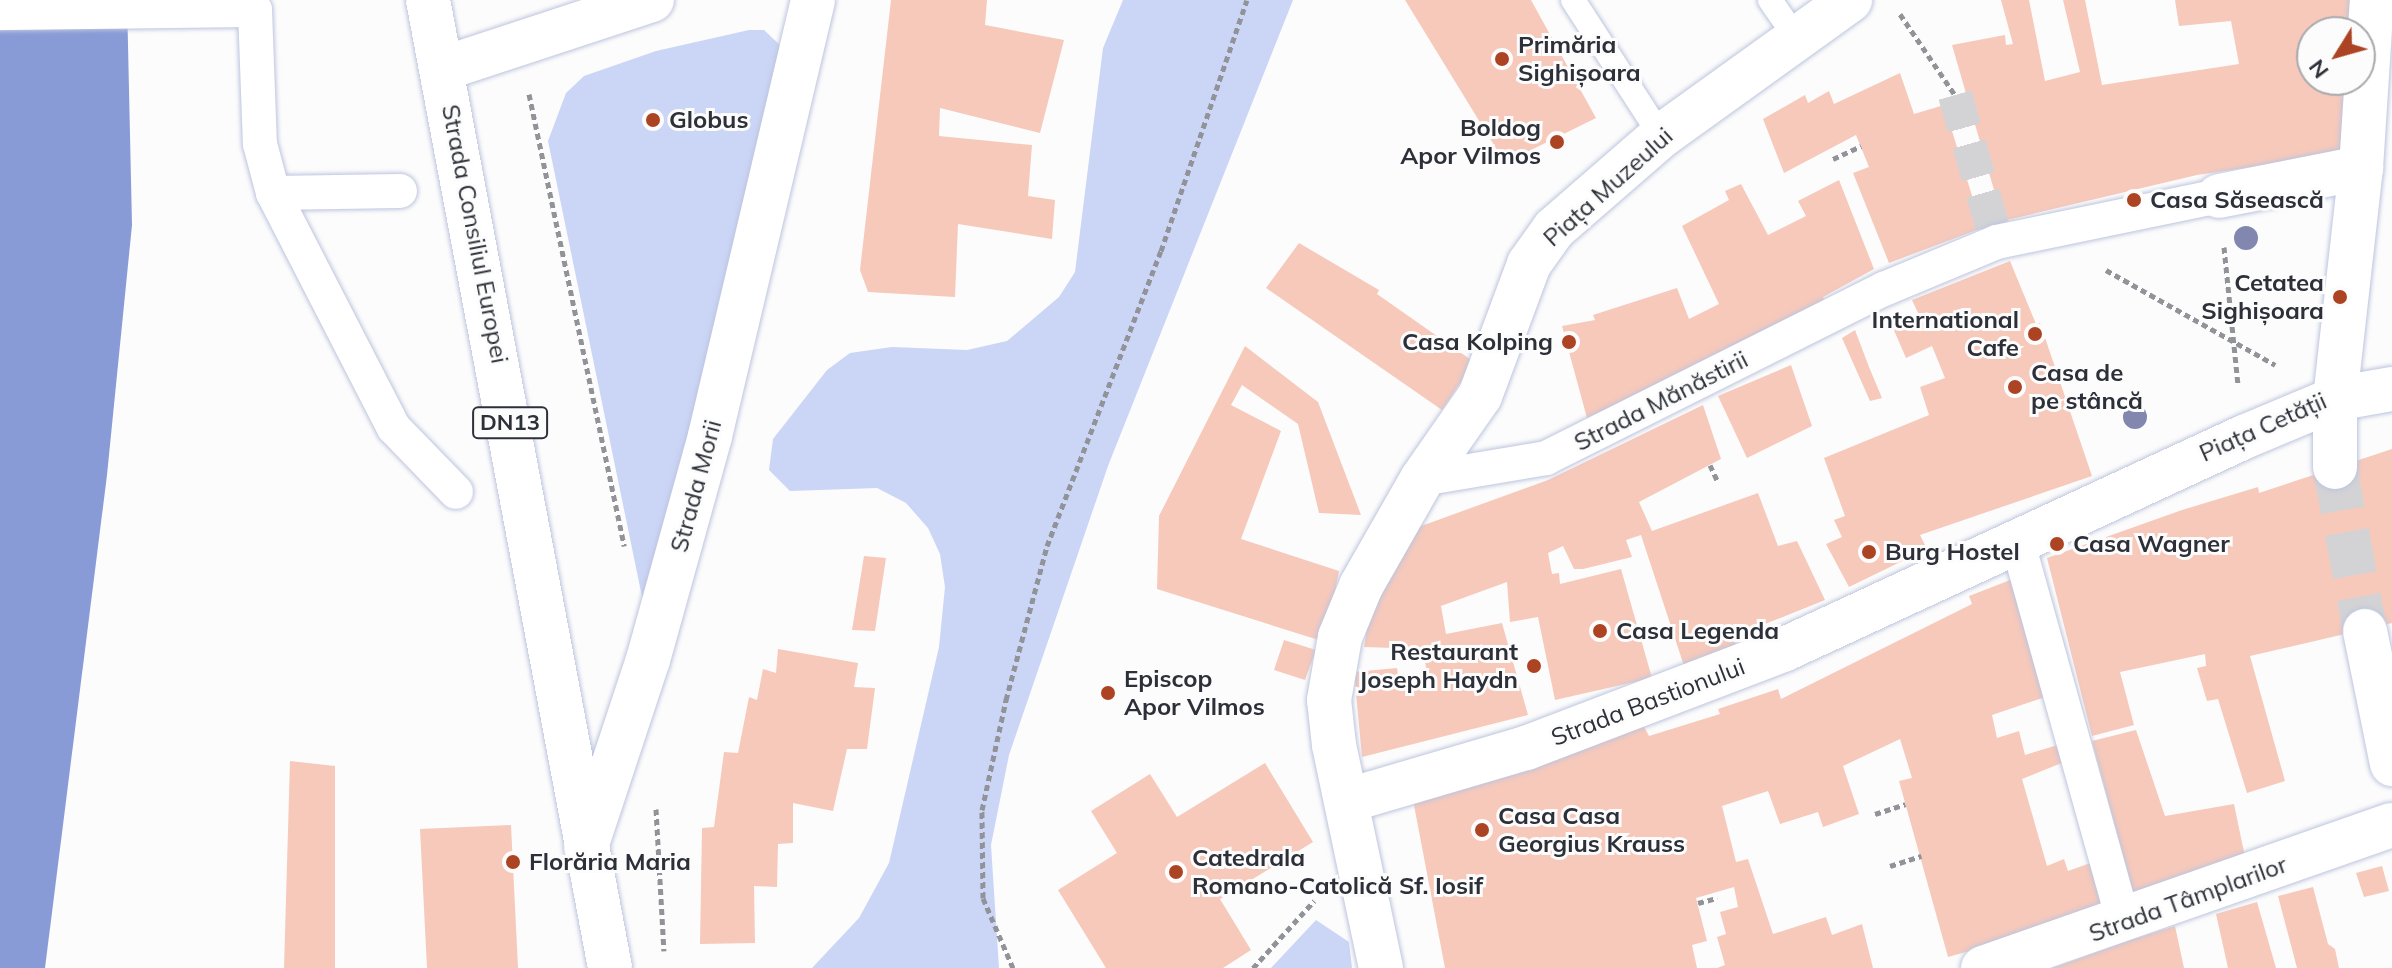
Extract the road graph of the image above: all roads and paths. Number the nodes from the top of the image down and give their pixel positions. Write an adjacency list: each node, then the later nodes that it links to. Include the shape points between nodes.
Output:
1 (428, 0): 13 (main road, Strada Consiliul Europei / DN13)
2 (652, 0): 12 (main road)
3 (813, 0): 42 (main road, Strada Morii, via 710,436 648,660)
4 (1247, 0): 51 (path, via 1161,251 1047,546 1006,700 982,810 983,898)
5 (1573, 0): 15 (lane)
6 (1770, 0): 11 (lane)
7 (1850, 0): 11 (main road, Piața Muzeului)
8 (1891, 0): 14 (path)
9 (2372, 0): 18 (main road, Piața Cetății)
10 (0, 13): 20 (street, via 255,10 260,144)
11 (1797, 39): 15 (main road, Piața Muzeului)
12 (518, 44): 13 (main road); 34 (path)
13 (442, 69): 42 (main road, Strada Consiliul Europei / DN13)
14 (1955, 95)
15 (1661, 136): 29 (main road, Piața Muzeului, via 1554,229 1529,264 1480,396)
16 (1861, 146): 17 (path)
17 (1833, 159)
18 (2361, 168): 21 (main road); 25 (main road, Piața Cetății)
19 (400, 191): 20 (street)
20 (273, 193): 31 (street, via 394,428)
21 (2219, 196): 22 (street, Strada Mănăstirii); 23 (path)
22 (2039, 231): 23 (path); 29 (street, Strada Mănăstirii, via 1946,261 1884,289 1546,458)
23 (2234, 342): 25 (path); 26 (path)
24 (2392, 389): 25 (main road)
25 (2335, 399): 26 (main road, Piața Cetății); 28 (main road)
26 (2244, 437): 32 (main road, Piața Cetății)
27 (1710, 465): 30 (path)
28 (2335, 467)
29 (1422, 479): 38 (main road, via 1361,586 1340,637 1329,700)
30 (1717, 480)
31 (456, 492)
32 (2114, 493): 33 (main road, Strada Bastionului)
33 (2017, 540): 38 (main road, Strada Bastionului, via 1834,628 1664,696 1460,770); 48 (street)
34 (625, 552)
35 (2365, 631): 36 (main road)
36 (2392, 764)
37 (655, 798): 50 (path)
38 (1346, 801): 43 (main road)
39 (1905, 804): 40 (path)
40 (1875, 814)
41 (2392, 825): 48 (main road, Strada Tâmplarilor)
42 (586, 847): 49 (main road, Strada Morii / DN13)
43 (1357, 853): 52 (path); 53 (main road)
44 (1921, 856): 45 (path)
45 (1890, 866)
46 (1717, 898): 47 (path)
47 (1698, 903)
48 (2124, 922): 54 (main road, Strada Tâmplarilor)
49 (610, 968)
50 (665, 968)
51 (1013, 968)
52 (1253, 968)
53 (1381, 968)
54 (1983, 968)

